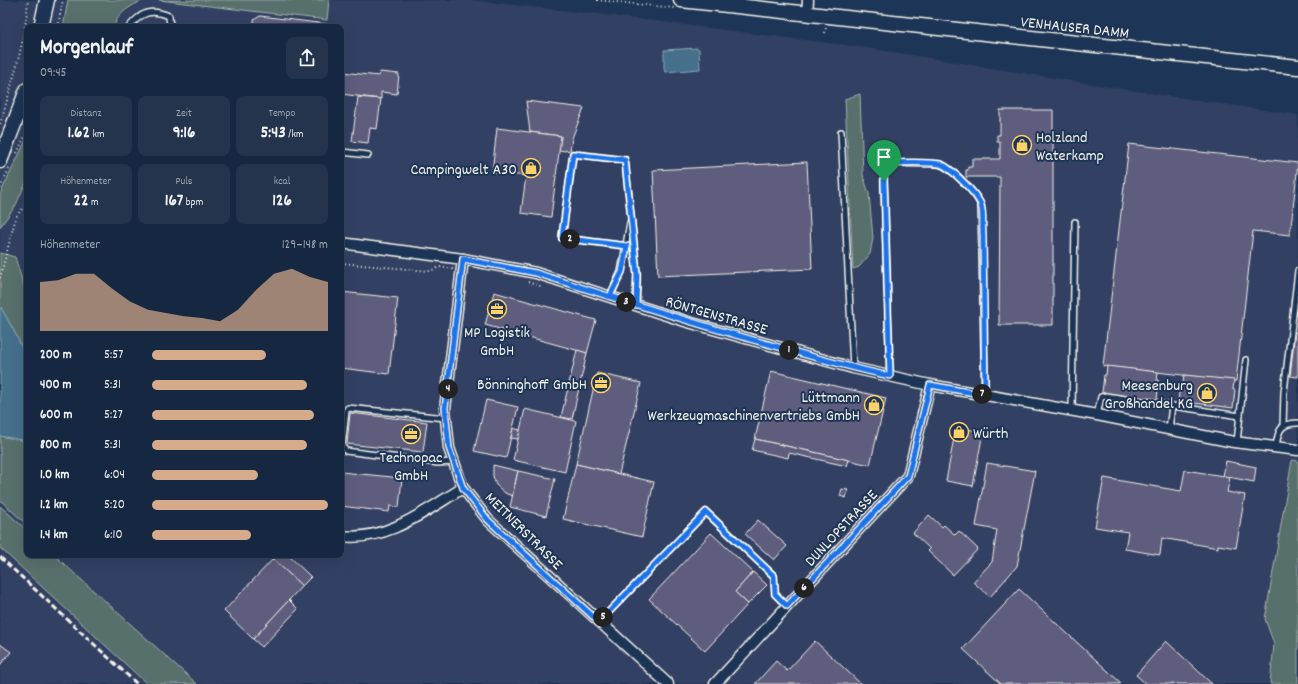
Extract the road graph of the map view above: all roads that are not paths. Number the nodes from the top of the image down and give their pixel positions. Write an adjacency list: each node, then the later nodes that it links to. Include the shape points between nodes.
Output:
1 (46, 0): 4 (main road)
2 (681, 0): 3 (main road, VENHAUSER DAMM)
3 (807, 7): 7 (main road, VENHAUSER DAMM)
4 (42, 24)
5 (132, 24): 6 (lane, via 139,15 153,11 169,16)
6 (170, 24)
7 (1298, 67)
8 (24, 101): 12 (main road)
9 (841, 132): 22 (lane)
10 (344, 154): 11 (lane)
11 (368, 155)
12 (0, 161)
13 (632, 214): 16 (lane); 16 (lane, via 625,160 573,154 562,238); 20 (lane, via 637,274)
14 (1075, 222): 27 (lane)
15 (344, 243): 17 (street, RÖNTGENSTRASSE)
16 (627, 246): 19 (lane, via 622,272)
17 (463, 259): 19 (street, RÖNTGENSTRASSE, via 536,273); 30 (street, MEITNERSTRASSE, via 445,408)
18 (1298, 271): 32 (lane, via 1284,392)
19 (610, 296): 20 (street, RÖNTGENSTRASSE)
20 (636, 305): 22 (street, RÖNTGENSTRASSE)
21 (1246, 360): 29 (lane)
22 (852, 368): 23 (street, RÖNTGENSTRASSE)
23 (890, 376): 24 (street, RÖNTGENSTRASSE); 25 (lane, via 884,163 938,164 945,166 975,195 981,206)
24 (930, 385): 25 (street, RÖNTGENSTRASSE); 42 (street, DUNLOPSTRASSE, via 908,476)
25 (985, 395): 27 (street, RÖNTGENSTRASSE)
26 (1172, 406): 28 (lane, via 1102,396); 29 (lane); 34 (lane)
27 (1072, 410): 28 (street, RÖNTGENSTRASSE)
28 (1097, 414): 34 (street, RÖNTGENSTRASSE)
29 (1240, 416): 35 (lane)
30 (446, 418): 33 (lane, via 348,408); 39 (street, MEITNERSTRASSE, via 449,448)
31 (1298, 423): 32 (lane)
32 (1283, 426): 37 (lane, via 1277,436)
33 (344, 428)
34 (1169, 429): 35 (street, RÖNTGENSTRASSE)
35 (1237, 442): 37 (street, RÖNTGENSTRASSE)
36 (344, 448): 39 (lane, via 346,451 438,463)
37 (1276, 448): 38 (street, RÖNTGENSTRASSE)
38 (1298, 450)
39 (454, 462): 40 (street, MEITNERSTRASSE)
40 (463, 488): 41 (street, via 393,529 354,538); 43 (street, MEITNERSTRASSE, via 488,520)
41 (344, 536)
42 (787, 606): 43 (lane, via 775,594 774,576 706,512); 45 (street, DUNLOPSTRASSE)
43 (599, 622): 44 (street, MEITNERSTRASSE)
44 (668, 684)
45 (715, 684)

